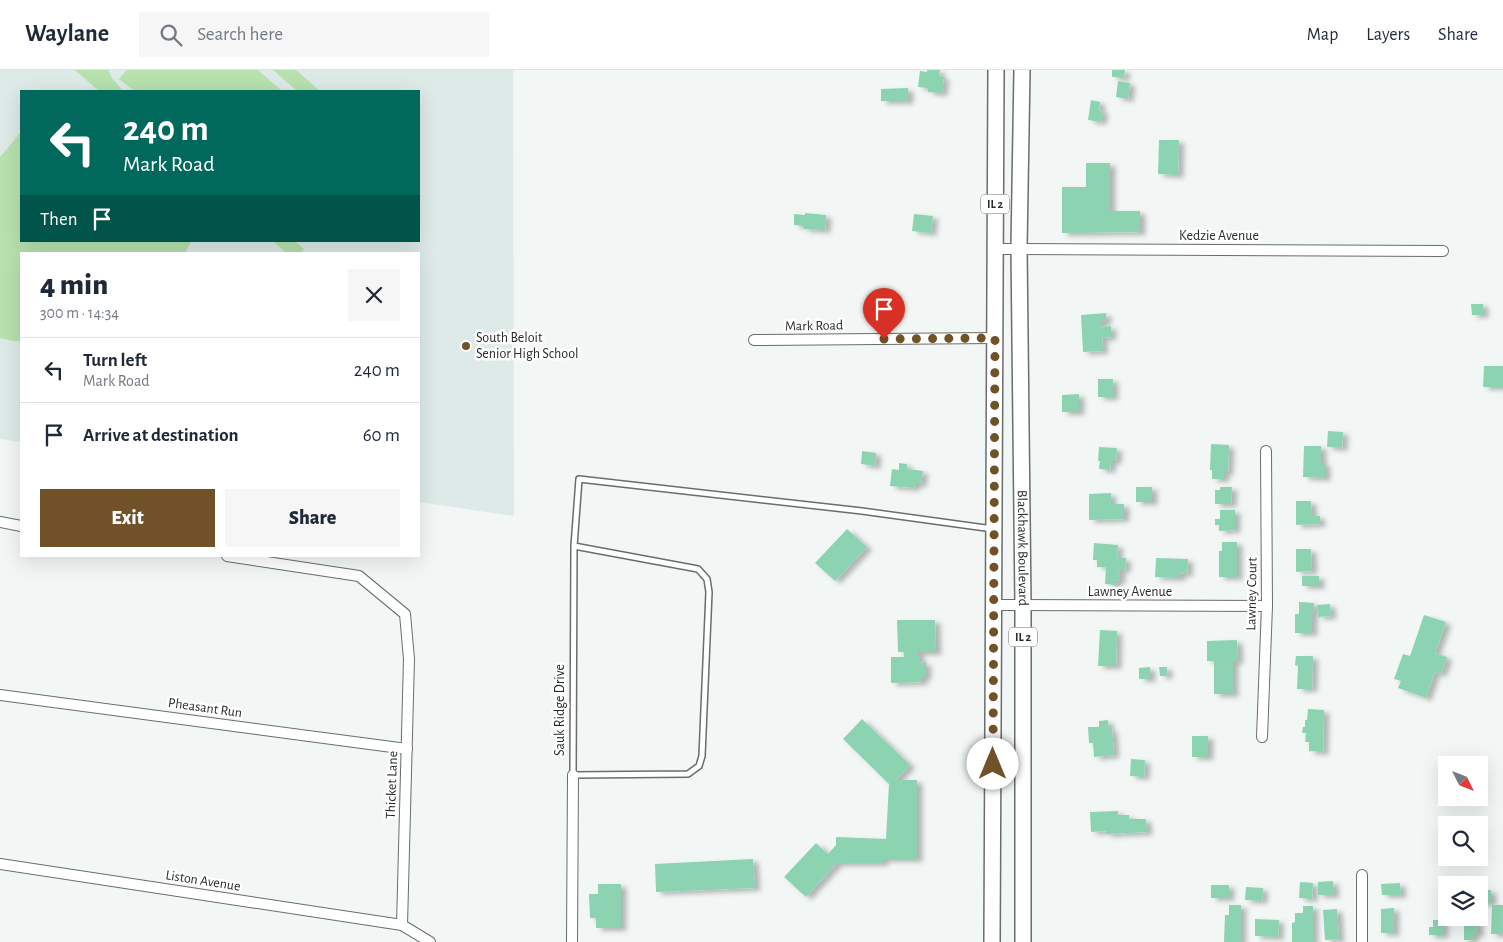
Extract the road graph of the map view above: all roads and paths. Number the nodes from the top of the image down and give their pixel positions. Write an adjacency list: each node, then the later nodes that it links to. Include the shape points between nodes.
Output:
1 (996, 70): 3 (main road, IL 2)
2 (1022, 70): 4 (main road, IL 2)
3 (995, 248): 4 (street, Kedzie Avenue); 6 (main road, IL 2)
4 (1019, 248): 5 (street, Kedzie Avenue); 15 (main road, Blackhawk Boulevard / IL 2)
5 (1443, 251)
6 (995, 338): 7 (street, Mark Road); 11 (main road, Blackhawk Boulevard / IL 2)
7 (754, 340)
8 (1266, 451): 16 (street, Lawney Court)
9 (0, 522): 10 (street)
10 (20, 526)
11 (994, 529): 12 (lane, Sauk Ridge Drive, via 579,479); 14 (main road, Blackhawk Boulevard / IL 2)
12 (574, 546): 20 (lane, Sauk Ridge Drive); 20 (lane, via 698,569 707,579 709,592 699,766 688,774)
13 (234, 557): 19 (street, Thicket Lane, via 359,576 405,614 409,660)
14 (993, 605): 15 (street, Lawney Avenue); 26 (main road, Blackhawk Boulevard / IL 2)
15 (1023, 605): 16 (street, Lawney Avenue); 27 (main road, Blackhawk Boulevard / IL 2)
16 (1267, 606): 18 (street, Lawney Court)
17 (0, 695): 19 (street, Pheasant Run)
18 (1262, 737)
19 (407, 749): 23 (street, Thicket Lane)
20 (573, 775): 25 (street, Sauk Ridge Drive)
21 (0, 864): 23 (street, Liston Avenue)
22 (1362, 875): 28 (street)
23 (402, 925): 24 (street)
24 (430, 942)
25 (572, 942)
26 (992, 942)
27 (1022, 942)
28 (1362, 942)

